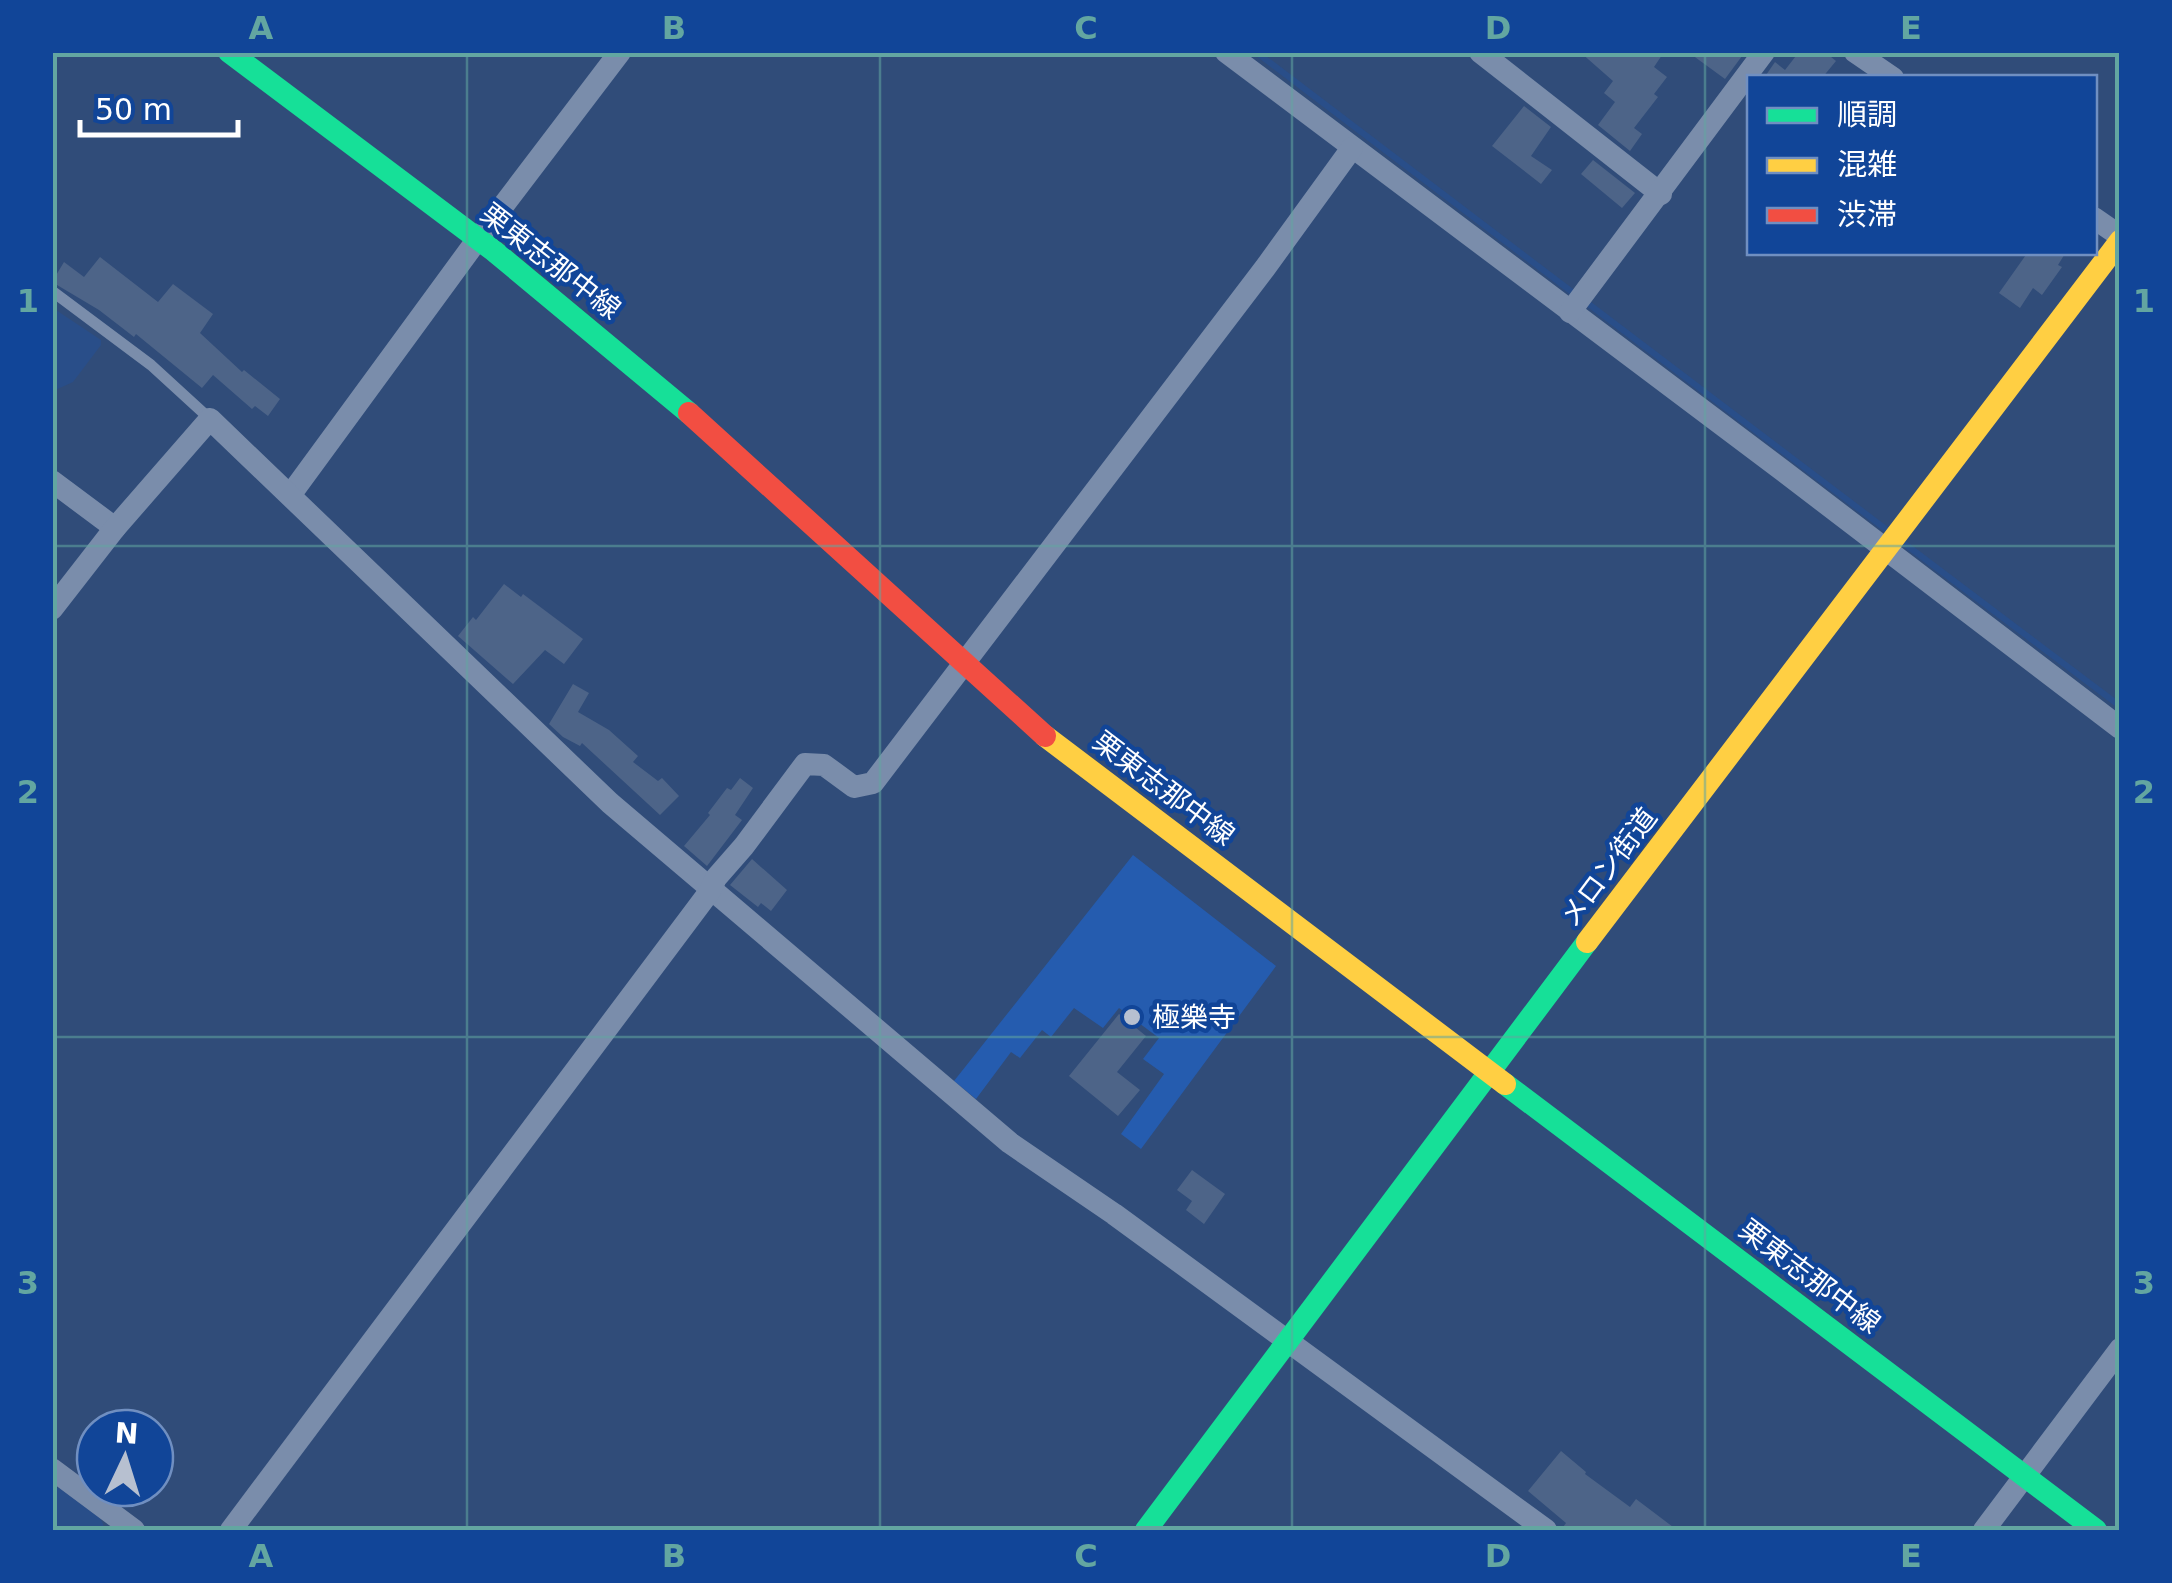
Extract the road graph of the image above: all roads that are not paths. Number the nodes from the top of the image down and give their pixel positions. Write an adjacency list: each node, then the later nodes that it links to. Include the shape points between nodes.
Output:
1 (229, 52): 14 (main road, 栗東志那中線)
2 (620, 52): 14 (street)
3 (1226, 52): 10 (street)
4 (1480, 52): 11 (street)
5 (1764, 52): 7 (street)
6 (1855, 52): 9 (street)
7 (1747, 75)
8 (1747, 75): 11 (street)
9 (1889, 75)
10 (1352, 148): 16 (street); 23 (street)
11 (1661, 194): 16 (street)
12 (2097, 220): 13 (street)
13 (2120, 238): 21 (main road, メロン街道)
14 (477, 240): 19 (street); 23 (main road, 栗東志那中線, via 687,412)
15 (52, 291): 17 (lane, via 152,365)
16 (1579, 300): 21 (street)
17 (210, 419): 19 (street); 20 (street)
18 (52, 481): 20 (street)
19 (291, 494): 25 (street, via 513,713)
20 (115, 528): 22 (street)
21 (1895, 541): 24 (street); 26 (main road, メロン街道)
22 (52, 608)
23 (962, 665): 25 (street, via 872,784 854,787 824,765 806,764); 26 (main road, 栗東志那中線, via 1056,745)
24 (2120, 728)
25 (710, 891): 27 (street, via 1010,1143); 32 (street)
26 (1490, 1070): 27 (main road, メロン街道); 30 (main road, 栗東志那中線)
27 (1287, 1342): 33 (main road, メロン街道); 34 (street)
28 (2120, 1349): 30 (street)
29 (52, 1470): 31 (street)
30 (2024, 1476): 35 (street); 36 (main road, 栗東志那中線)
31 (134, 1530)
32 (231, 1530)
33 (1146, 1530)
34 (1546, 1530)
35 (1984, 1530)
36 (2096, 1530)

